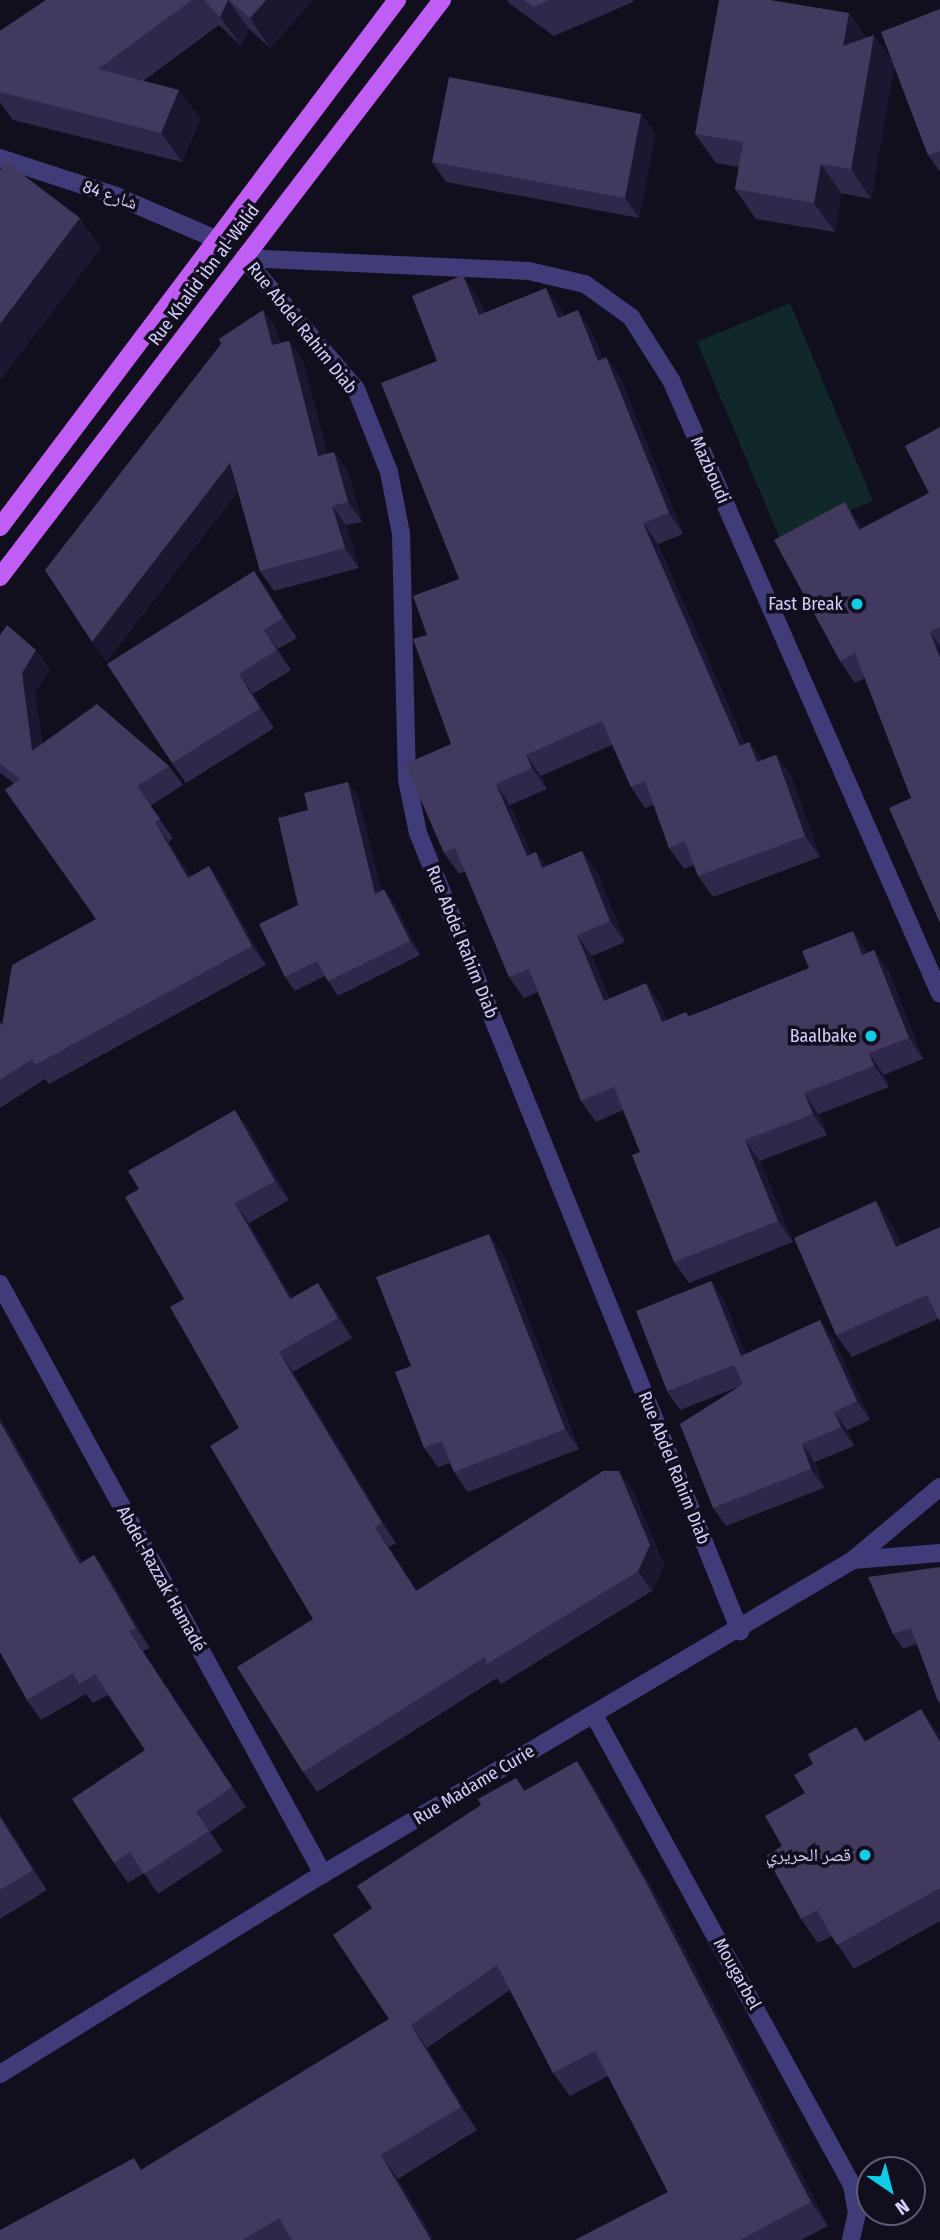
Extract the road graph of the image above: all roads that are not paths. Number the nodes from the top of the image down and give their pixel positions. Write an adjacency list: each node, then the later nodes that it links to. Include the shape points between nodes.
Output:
1 (397, 0): 4 (main road, Rue Khalid ibn al-Walid)
2 (442, 0): 5 (main road, Rue Khalid ibn al-Walid)
3 (0, 158): 4 (street, شارع 84, via 117,196)
4 (218, 240): 6 (main road, Rue Khalid ibn al-Walid)
5 (244, 258): 7 (main road, Rue Khalid ibn al-Walid); 8 (street, Mazboudi, via 529,271 585,284 631,317 671,380); 13 (street, Rue Abdel Rahim Diab, via 355,389 390,472 401,534 407,780 418,833)
6 (0, 527)
7 (0, 577)
8 (940, 994)
9 (0, 1283): 15 (street, Abdel-Razzak Hamadé)
10 (940, 1487): 12 (street, Rue Madame Curie)
11 (940, 1553): 12 (street)
12 (853, 1560): 13 (street, Rue Madame Curie)
13 (740, 1630): 14 (street, Rue Madame Curie)
14 (594, 1715): 15 (street, Rue Madame Curie); 17 (street, Mougarbel, via 852,2185 857,2213)
15 (323, 1874): 16 (street, Rue Madame Curie)
16 (0, 2074)
17 (851, 2240)

